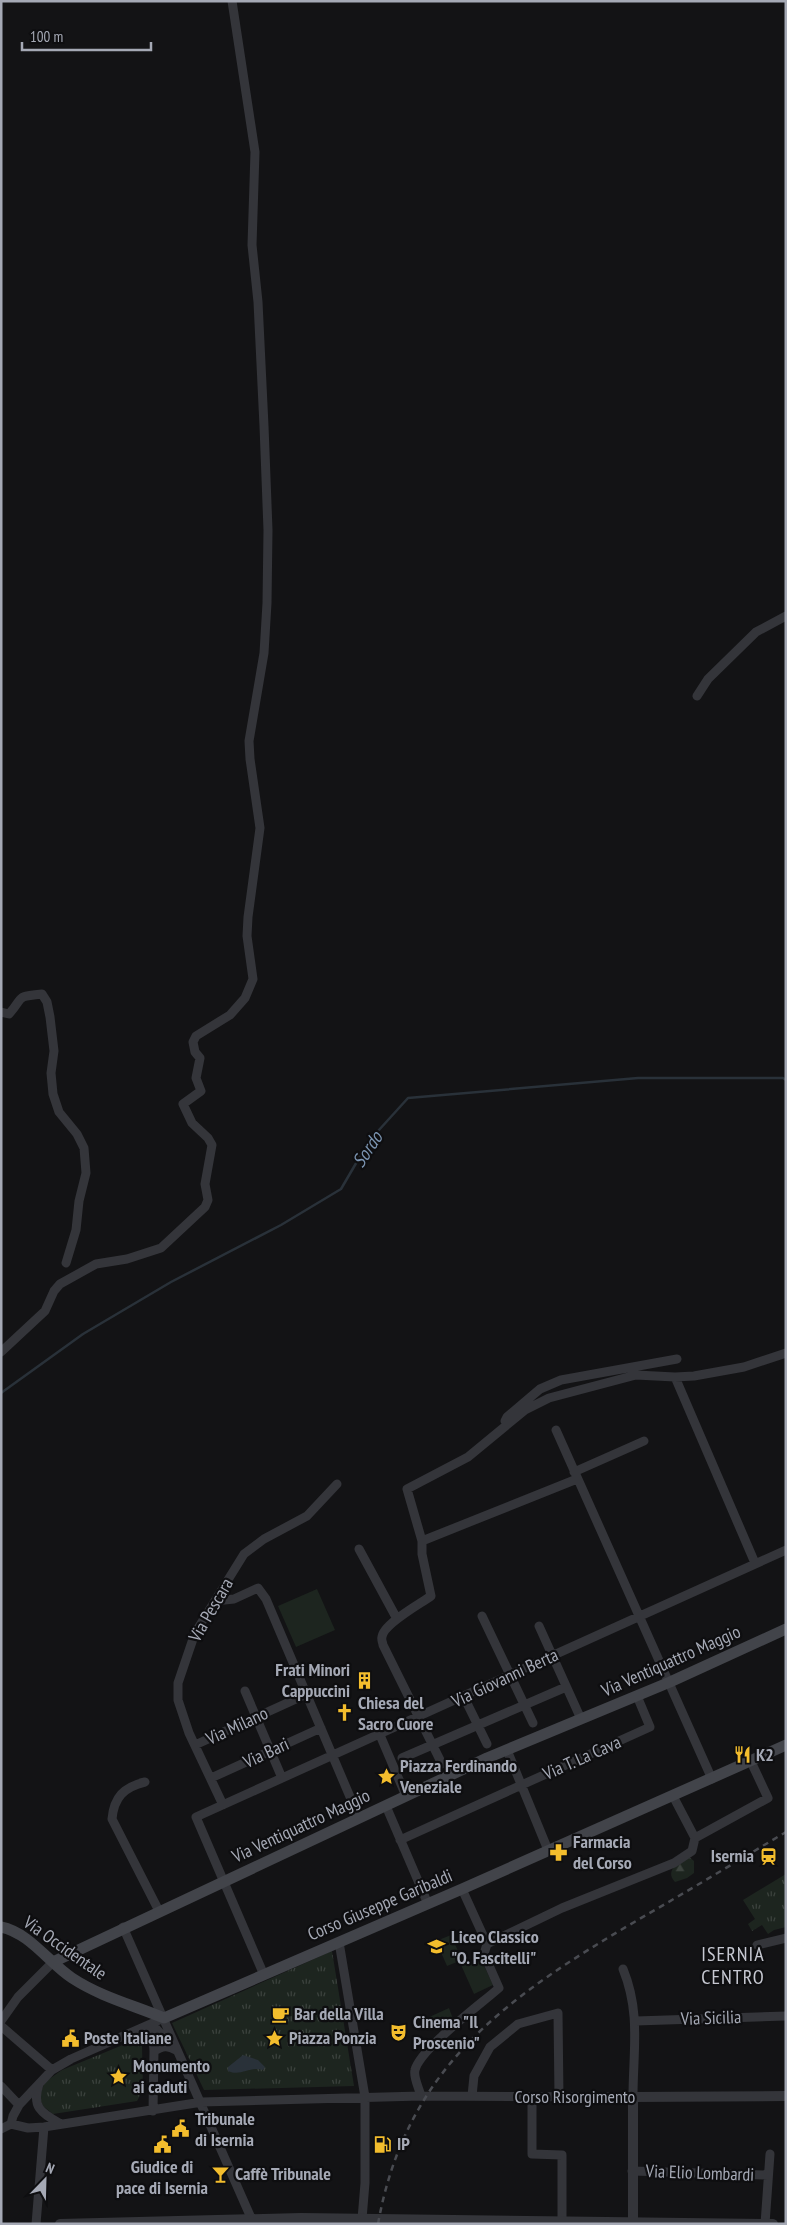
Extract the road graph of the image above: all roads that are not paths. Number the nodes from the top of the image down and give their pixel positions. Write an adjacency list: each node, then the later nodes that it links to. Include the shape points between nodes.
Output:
1 (232, 1): 6 (street, via 255,152 252,245 258,302 268,530 264,652 249,741 260,828 247,936 253,979 245,998 230,1015 196,1036 193,1042 200,1058 196,1078 201,1091 183,1104 192,1123 212,1145 205,1184 208,1200 204,1207 161,1248 127,1259 96,1264 60,1284 45,1311)
2 (786, 616): 3 (street, via 756,632 708,679)
3 (697, 696)
4 (1, 1012): 5 (street, via 9,1014 18,998 24,995 42,994 48,1002 54,1051 53,1094 59,1112 82,1141 86,1161 78,1221)
5 (66, 1263)
6 (1, 1352)
7 (786, 1353): 9 (street, via 744,1367)
8 (677, 1359): 10 (street, via 561,1380 540,1389 507,1417)
9 (675, 1377): 10 (street, via 636,1374 569,1391 525,1410); 18 (street)
10 (504, 1426): 15 (street, via 468,1457 407,1489)
11 (556, 1430): 13 (street)
12 (644, 1441): 13 (street)
13 (576, 1476): 15 (street); 20 (street)
14 (337, 1484): 19 (street, Via Pescara, via 307,1516 264,1539 244,1554)
15 (422, 1541): 22 (street, via 431,1596)
16 (359, 1549): 22 (street)
17 (786, 1550): 18 (street, Via Giovanni Berta)
18 (755, 1563): 20 (street, Via Giovanni Berta)
19 (215, 1601): 30 (street, via 234,1599 258,1588 266,1599); 43 (street, Via Pescara, via 195,1633 178,1683 178,1700)
20 (640, 1615): 25 (street, Via Giovanni Berta); 27 (street)
21 (482, 1616): 26 (street)
22 (397, 1619): 35 (street, via 385,1630 383,1645)
23 (539, 1626): 25 (street)
24 (786, 1629): 27 (main road, Via Ventiquattro Maggio)
25 (552, 1656): 26 (street, Via Giovanni Berta); 28 (street)
26 (510, 1676): 32 (street, Via Giovanni Berta); 33 (street)
27 (670, 1682): 31 (main road, Via Ventiquattro Maggio); 53 (street)
28 (566, 1687): 33 (street); 36 (street)
29 (245, 1691): 34 (street)
30 (307, 1694): 34 (street, Via Milano); 39 (street)
31 (637, 1696): 36 (main road, Via Ventiquattro Maggio); 55 (street, Via T. La Cava, via 650,1727)
32 (464, 1697): 35 (street, Via Giovanni Berta); 38 (street)
33 (525, 1705): 37 (street); 38 (street)
34 (256, 1717): 43 (street, Via Milano); 46 (street)
35 (419, 1717): 40 (street, Via Giovanni Berta); 41 (street)
36 (580, 1719): 45 (main road, Via Ventiquattro Maggio)
37 (533, 1722)
38 (478, 1725): 41 (street); 42 (street)
39 (322, 1728): 46 (street, Via Bari); 47 (street)
40 (380, 1735): 47 (street, Via Giovanni Berta); 56 (street)
41 (433, 1744): 48 (street); 50 (street)
42 (487, 1744)
43 (195, 1745): 51 (street, Via Pescara)
44 (786, 1745): 49 (main road, Corso Giuseppe Garibaldi)
45 (507, 1750): 55 (street); 56 (main road, Via Ventiquattro Maggio)
46 (271, 1751): 51 (street, Via Bari); 52 (street)
47 (333, 1756): 52 (street, Via Giovanni Berta); 60 (street)
48 (402, 1758)
49 (752, 1760): 53 (main road, Corso Giuseppe Garibaldi); 61 (street, via 768,1798)
50 (442, 1764)
51 (211, 1778): 58 (street, Via Pescara)
52 (282, 1778): 58 (street, Via Giovanni Berta)
53 (712, 1778): 57 (main road, Corso Giuseppe Garibaldi)
54 (145, 1782): 67 (street, via 130,1786 124,1792 114,1804 112,1819)
55 (521, 1785): 62 (street, Via T. La Cava); 63 (street)
56 (406, 1796): 59 (main road, Via Ventiquattro Maggio)
57 (674, 1796): 61 (street); 63 (main road, Corso Giuseppe Garibaldi)
58 (224, 1805): 64 (street, Via Giovanni Berta, via 196,1818)
59 (386, 1806): 60 (main road, Via Ventiquattro Maggio); 62 (street)
60 (359, 1818): 64 (main road, Via Ventiquattro Maggio)
61 (695, 1838): 72 (street, via 692,1851 674,1863 562,1908)
62 (400, 1840): 66 (street)
63 (548, 1850): 65 (main road, Corso Giuseppe Garibaldi)
64 (225, 1881): 67 (main road, Via Ventiquattro Maggio); 76 (street)
65 (462, 1889): 66 (main road, Corso Giuseppe Garibaldi); 72 (street)
66 (428, 1904): 71 (main road, Corso Giuseppe Garibaldi)
67 (159, 1911): 69 (main road, Via Ventiquattro Maggio)
68 (1, 1927): 74 (main road, Via Occidentale, via 19,1934)
69 (123, 1927): 74 (main road, Via Ventiquattro Maggio); 78 (street)
70 (786, 1938): 73 (street)
71 (339, 1942): 76 (main road, Corso Giuseppe Garibaldi); 91 (street)
72 (487, 1944): 88 (street, via 484,1954 499,1988 418,2061 414,2072)
73 (757, 1945)
74 (52, 1962): 78 (main road, Via Occidentale, via 100,1995); 79 (street, via 18,1996)
75 (623, 1969): 80 (street, via 631,1988)
76 (264, 1975): 78 (main road, Corso Giuseppe Garibaldi)
77 (786, 2016): 80 (street, Via Sicilia)
78 (164, 2018): 81 (street, Corso Giuseppe Garibaldi); 83 (street)
79 (1, 2021)
80 (636, 2021): 94 (street)
81 (152, 2024): 83 (street); 84 (street); 85 (street, Corso Giuseppe Garibaldi)
82 (1, 2026): 85 (street)
83 (176, 2047): 84 (street, via 162,2046); 95 (street)
84 (154, 2051): 97 (street)
85 (52, 2070): 86 (street, Corso Giuseppe Garibaldi)
86 (40, 2081): 96 (street, Corso Giuseppe Garibaldi); 99 (street, via 37,2105 44,2114)
87 (1, 2086): 96 (street)
88 (421, 2096): 89 (street, Corso Risorgimento); 91 (street, Corso Risorgimento)
89 (472, 2096): 92 (street, Corso Risorgimento); 93 (street, via 474,2076 490,2046 518,2024 558,2013)
90 (786, 2096): 94 (street, Corso Risorgimento)
91 (365, 2097): 95 (street, Corso Risorgimento); 108 (street)
92 (532, 2097): 93 (street, Corso Risorgimento); 106 (street, via 532,2154 562,2155)
93 (558, 2097): 94 (street, Corso Risorgimento)
94 (633, 2097): 103 (street)
95 (202, 2102): 97 (street, Corso Risorgimento); 105 (street)
96 (19, 2105): 98 (street, Corso Giuseppe Garibaldi)
97 (153, 2111): 99 (street, Corso Risorgimento)
98 (11, 2124): 100 (street, Corso Risorgimento, via 28,2128); 101 (street)
99 (61, 2124): 100 (street, Corso Risorgimento)
100 (44, 2126): 111 (street)
101 (1, 2129)
102 (770, 2154): 104 (street, Via Elio Lombardi)
103 (632, 2171): 104 (street, Via Elio Lombardi); 110 (street)
104 (768, 2176): 113 (street, Via Elio Lombardi)
105 (252, 2220): 107 (street); 112 (street)
106 (562, 2220): 109 (street); 110 (street)
107 (330, 2221): 108 (street)
108 (362, 2222): 109 (street)
109 (514, 2222)
110 (633, 2223): 113 (street)
111 (36, 2224)
112 (60, 2224)
113 (765, 2224): 114 (street)
114 (772, 2224)

